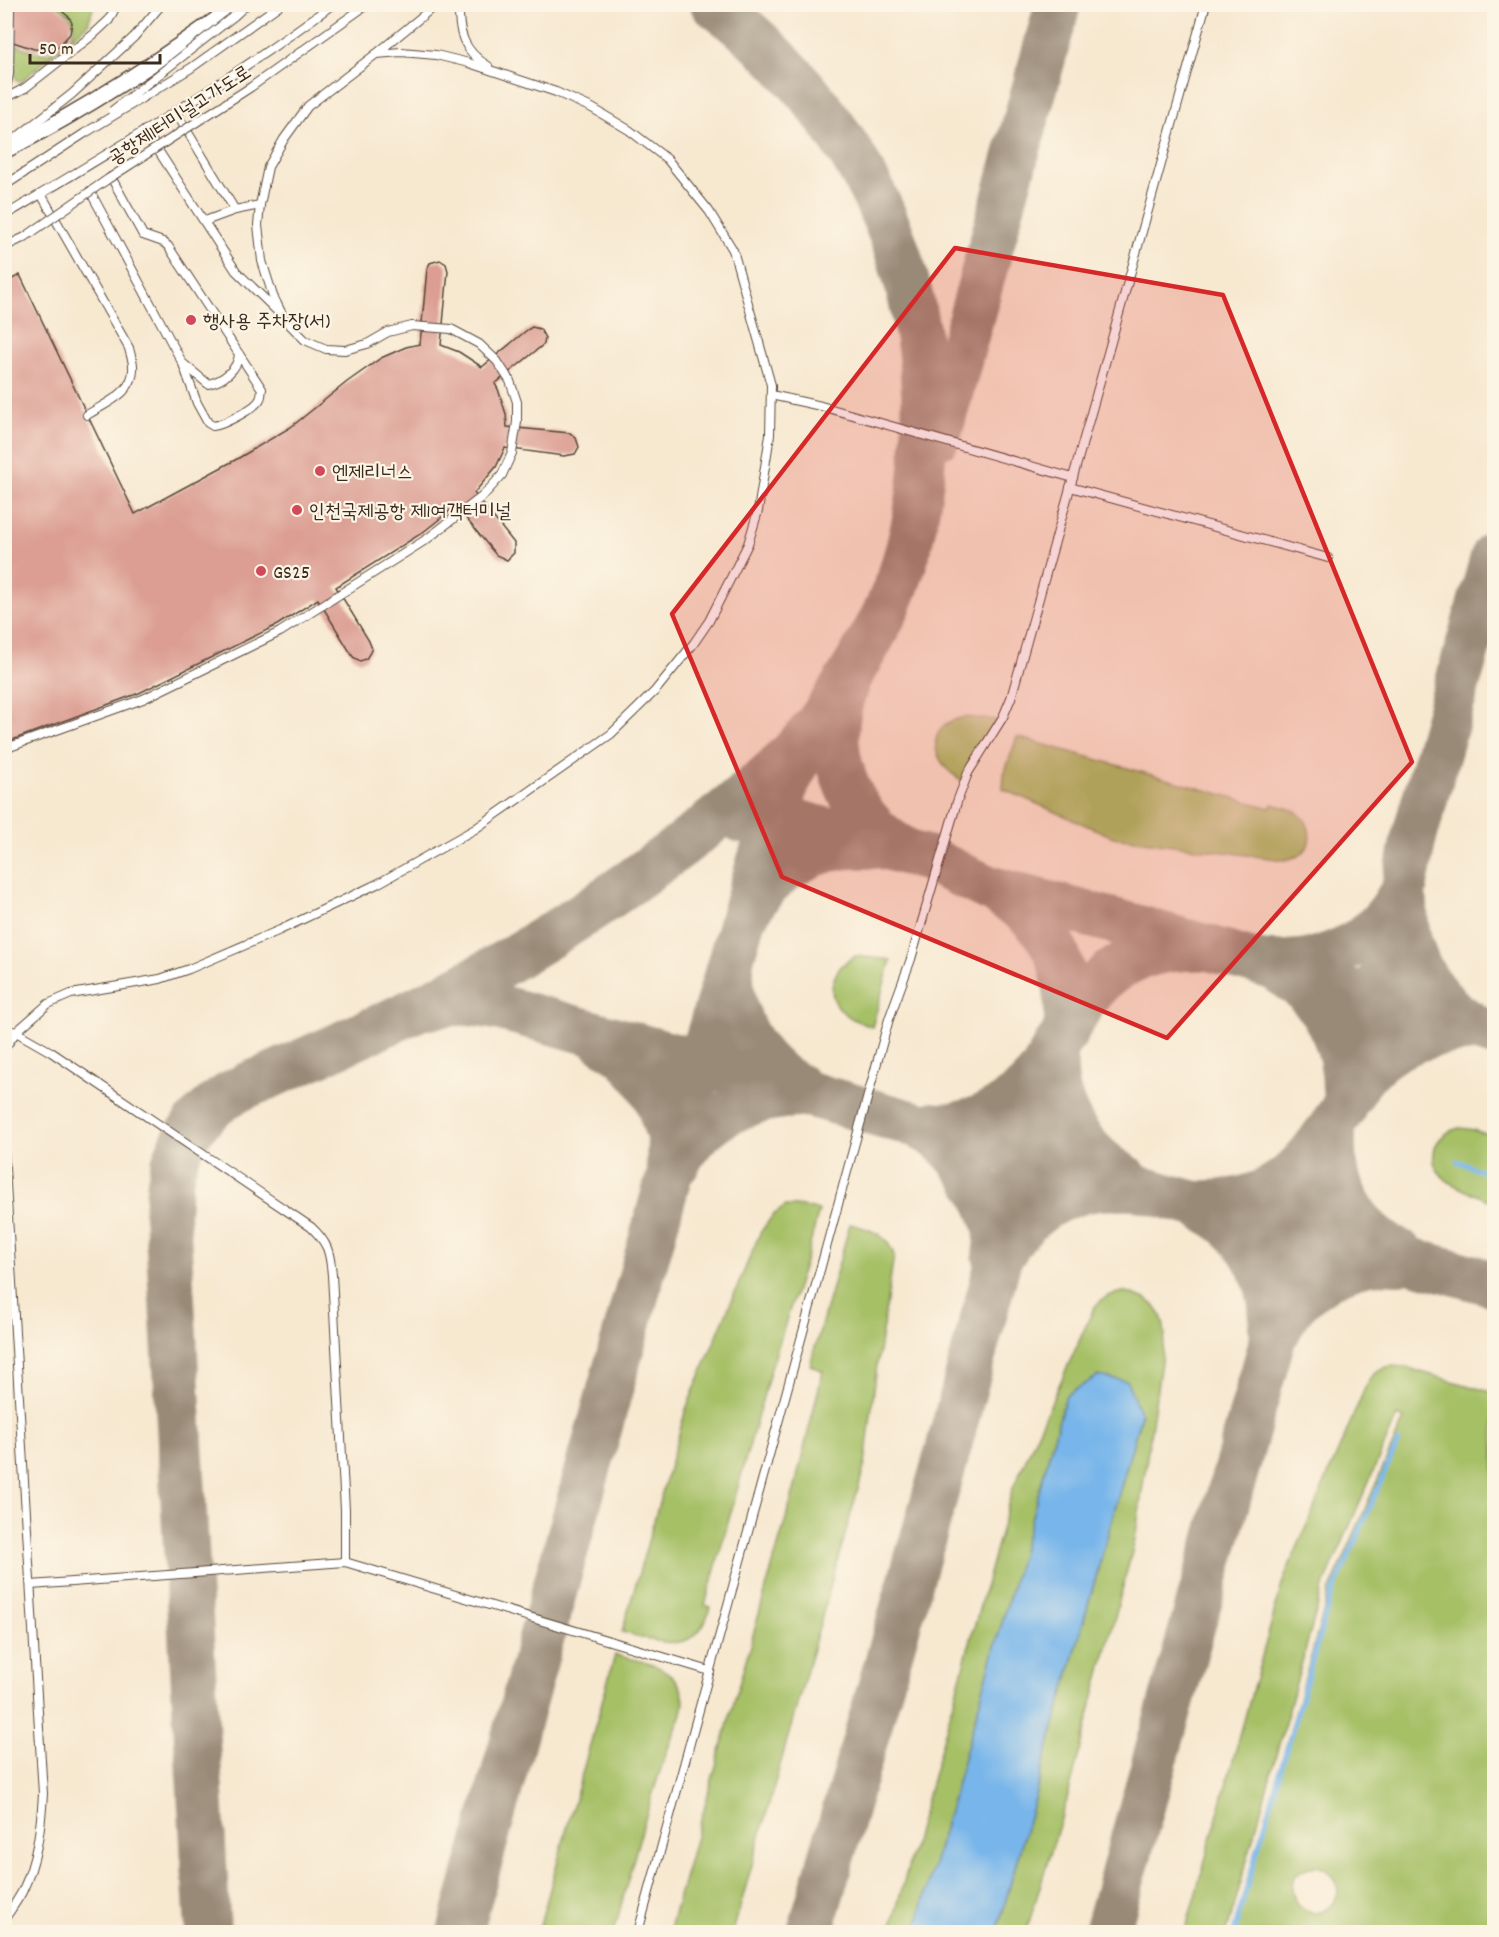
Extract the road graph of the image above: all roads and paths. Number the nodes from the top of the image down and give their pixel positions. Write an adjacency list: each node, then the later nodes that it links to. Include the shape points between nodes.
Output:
1 (10, 4): 14 (lane)
2 (117, 4): 14 (lane, via 109,20 94,34)
3 (162, 4): 18 (lane, bridge, via 134,37 72,94)
4 (238, 4): 18 (street, via 76,112)
5 (247, 4): 17 (lane, bridge)
6 (281, 4): 17 (lane, 공항제1터미널고가도로, bridge, via 191,68)
7 (333, 4): 15 (lane)
8 (368, 4): 19 (lane, 공항제1터미널고가도로, bridge, via 251,87)
9 (437, 4): 12 (lane)
10 (459, 4): 13 (lane, via 464,42 478,60)
11 (1206, 4): 33 (lane)
12 (376, 54): 13 (lane, via 436,55); 23 (lane, via 308,106 268,167)
13 (496, 72): 31 (lane, via 592,108 667,159 709,211 733,250)
14 (5, 99)
15 (175, 111): 16 (lane); 24 (lane)
16 (145, 130): 22 (lane); 26 (lane)
17 (85, 133): 20 (lane, 공항제1터미널고가도로, bridge)
18 (4, 149)
19 (111, 177): 21 (lane, 공항제1터미널고가도로, bridge); 29 (lane, via 143,235 168,246)
20 (4, 186)
21 (90, 191): 27 (lane, 공항제1터미널고가도로, bridge, via 25,237); 30 (lane)
22 (41, 194): 25 (lane); 32 (lane, via 129,348 133,367 130,384 120,395)
23 (260, 205): 24 (lane); 28 (lane, via 262,261)
24 (235, 210): 26 (lane)
25 (4, 216)
26 (205, 221): 28 (lane, via 236,271)
27 (4, 247)
28 (285, 320): 36 (lane, via 304,340 326,348 345,350 412,326 451,329 479,344 497,361 517,402 512,453 502,475 483,496 427,539 280,632 143,699)
29 (238, 354): 30 (lane, via 233,370 208,384); 30 (lane, via 262,389 261,398 221,425 208,423 196,403)
30 (183, 364)
31 (771, 394): 33 (lane); 38 (lane, via 764,483 748,544 710,621 655,691 611,734 475,829 377,884 189,969 160,979 71,994 48,1004)
32 (87, 415)
33 (1073, 478): 34 (lane)
34 (1071, 487): 35 (lane); 43 (lane, via 1011,698 968,773 889,1019)
35 (1328, 558)
36 (4, 749)
37 (4, 1029): 38 (lane)
38 (16, 1032): 39 (lane); 41 (lane, via 312,1227 326,1243 332,1275)
39 (4, 1049)
40 (4, 1151): 42 (lane)
41 (345, 1562): 42 (lane); 43 (lane)
42 (31, 1585): 44 (lane, via 43,1794 31,1869)
43 (710, 1671): 45 (lane)
44 (4, 1920)
45 (638, 1932)

